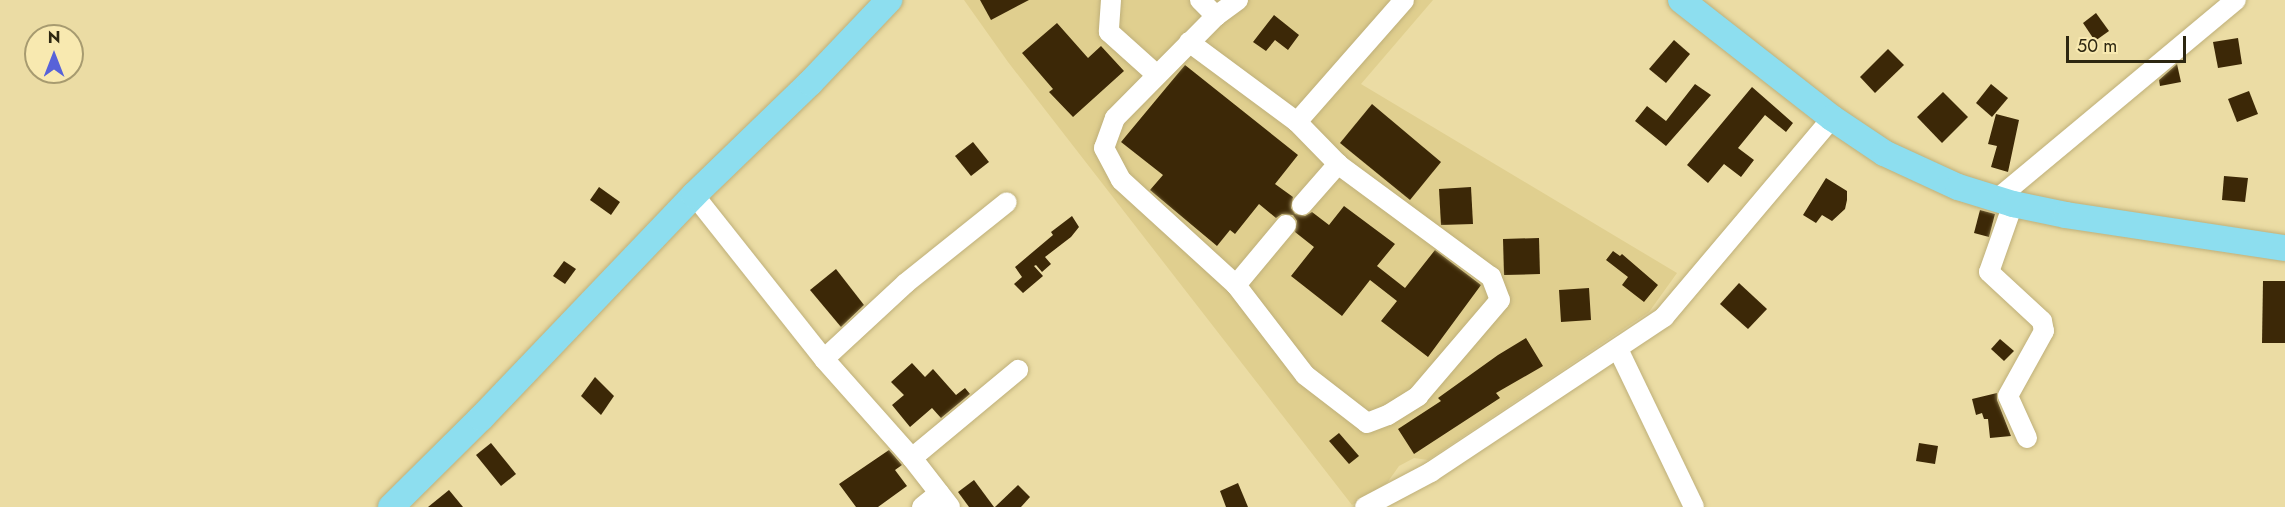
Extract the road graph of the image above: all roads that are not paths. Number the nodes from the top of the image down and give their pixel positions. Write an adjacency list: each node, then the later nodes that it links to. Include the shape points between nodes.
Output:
1 (889, 0): 14 (main road)
2 (1111, 0): 10 (street, via 1109,32)
3 (1200, 0): 8 (street)
4 (1238, 0): 8 (street)
5 (1404, 0): 12 (street)
6 (1681, 0): 11 (main road)
7 (2236, 0): 15 (street)
8 (1216, 16): 9 (street)
9 (1189, 42): 10 (street); 12 (street)
10 (1157, 75): 20 (street, via 1115,118 1104,148 1121,180)
11 (1832, 118): 15 (main road, via 1884,153 1958,187); 21 (street, via 1664,317)
12 (1297, 122): 13 (street)
13 (1338, 164): 17 (street); 20 (street, via 1491,277 1500,300 1418,396 1388,416 1367,423 1305,375)
14 (694, 195): 22 (street); 27 (main road, via 482,418)
15 (2005, 201): 19 (main road); 24 (street, via 1989,272 2042,321 2044,331 2007,396)
16 (1007, 202): 22 (street, via 906,283)
17 (1302, 205)
18 (1286, 225): 20 (street)
19 (2285, 248)
20 (1236, 285)
21 (1618, 349): 29 (street, via 1431,472); 30 (street)
22 (824, 359): 25 (street)
23 (1018, 370): 25 (street)
24 (2027, 438)
25 (912, 458): 26 (street)
26 (944, 500): 28 (street)
27 (391, 507)
28 (922, 507)
29 (1365, 507)
30 (1694, 507)

